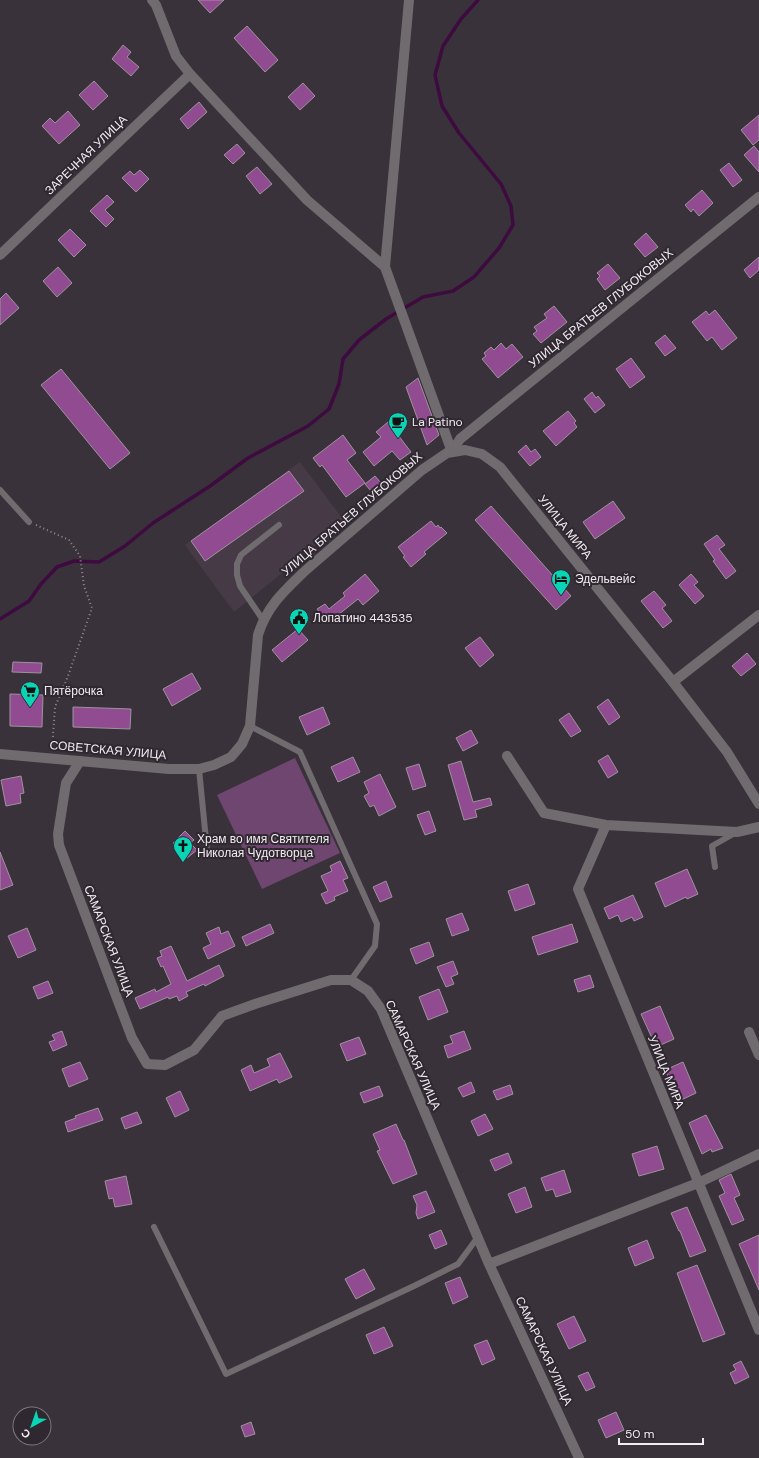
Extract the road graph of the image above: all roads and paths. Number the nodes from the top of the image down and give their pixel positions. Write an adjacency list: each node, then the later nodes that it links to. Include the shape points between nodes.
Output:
1 (152, 0): 3 (street, via 176,56)
2 (409, 0): 6 (street)
3 (190, 74): 5 (street, ЗАРЕЧНАЯ УЛИЦА); 6 (street, via 307,200)
4 (759, 197): 7 (street, УЛИЦА БРАТЬЕВ ГЛУБОКОВЫХ, via 460,439)
5 (0, 255)
6 (385, 267): 7 (street)
7 (452, 452): 12 (street, УЛИЦА БРАТЬЕВ ГЛУБОКОВЫХ, via 422,470 306,570 277,598); 13 (street, УЛИЦА МИРА, via 465,450 482,454 500,467)
8 (0, 490): 9 (lane)
9 (29, 522): 17 (path, via 69,540 80,556 84,586 92,608 55,707)
10 (279, 525): 12 (lane, via 241,555 237,564 240,586)
11 (759, 615): 13 (street)
12 (264, 620): 14 (street, УЛИЦА БРАТЬЕВ ГЛУБОКОВЫХ, via 258,635)
13 (673, 682): 21 (street, УЛИЦА МИРА, via 727,752)
14 (250, 726): 19 (street, УЛИЦА БРАТЬЕВ ГЛУБОКОВЫХ, via 242,744 231,757); 27 (lane, via 300,752 377,924 375,946)
15 (0, 754): 17 (street, СОВЕТСКАЯ УЛИЦА)
16 (507, 756): 22 (street, via 544,813)
17 (51, 758): 18 (street, СОВЕТСКАЯ УЛИЦА)
18 (80, 761): 20 (street, СОВЕТСКАЯ УЛИЦА, via 169,769); 27 (street, САМАРСКАЯ УЛИЦА, via 66,783 58,834 59,845 132,1038 147,1064 166,1065 194,1050 222,1016 331,980)
19 (214, 766): 20 (street, СОВЕТСКАЯ УЛИЦА)
20 (199, 769): 25 (lane)
21 (759, 804)
22 (606, 825): 24 (street); 31 (street, УЛИЦА МИРА, via 578,889)
23 (759, 827): 24 (street)
24 (737, 832): 26 (lane, via 712,846)
25 (207, 850)
26 (715, 867)
27 (351, 980): 33 (street, САМАРСКАЯ УЛИЦА, via 368,991 381,1009)
28 (749, 1032): 29 (street)
29 (759, 1055)
30 (759, 1154): 31 (street)
31 (698, 1183): 34 (street); 35 (street, УЛИЦА МИРА)
32 (154, 1227): 33 (lane, via 226,1374 458,1264)
33 (478, 1237): 34 (street, САМАРСКАЯ УЛИЦА)
34 (489, 1264): 36 (street, САМАРСКАЯ УЛИЦА)
35 (759, 1330)
36 (579, 1458)

